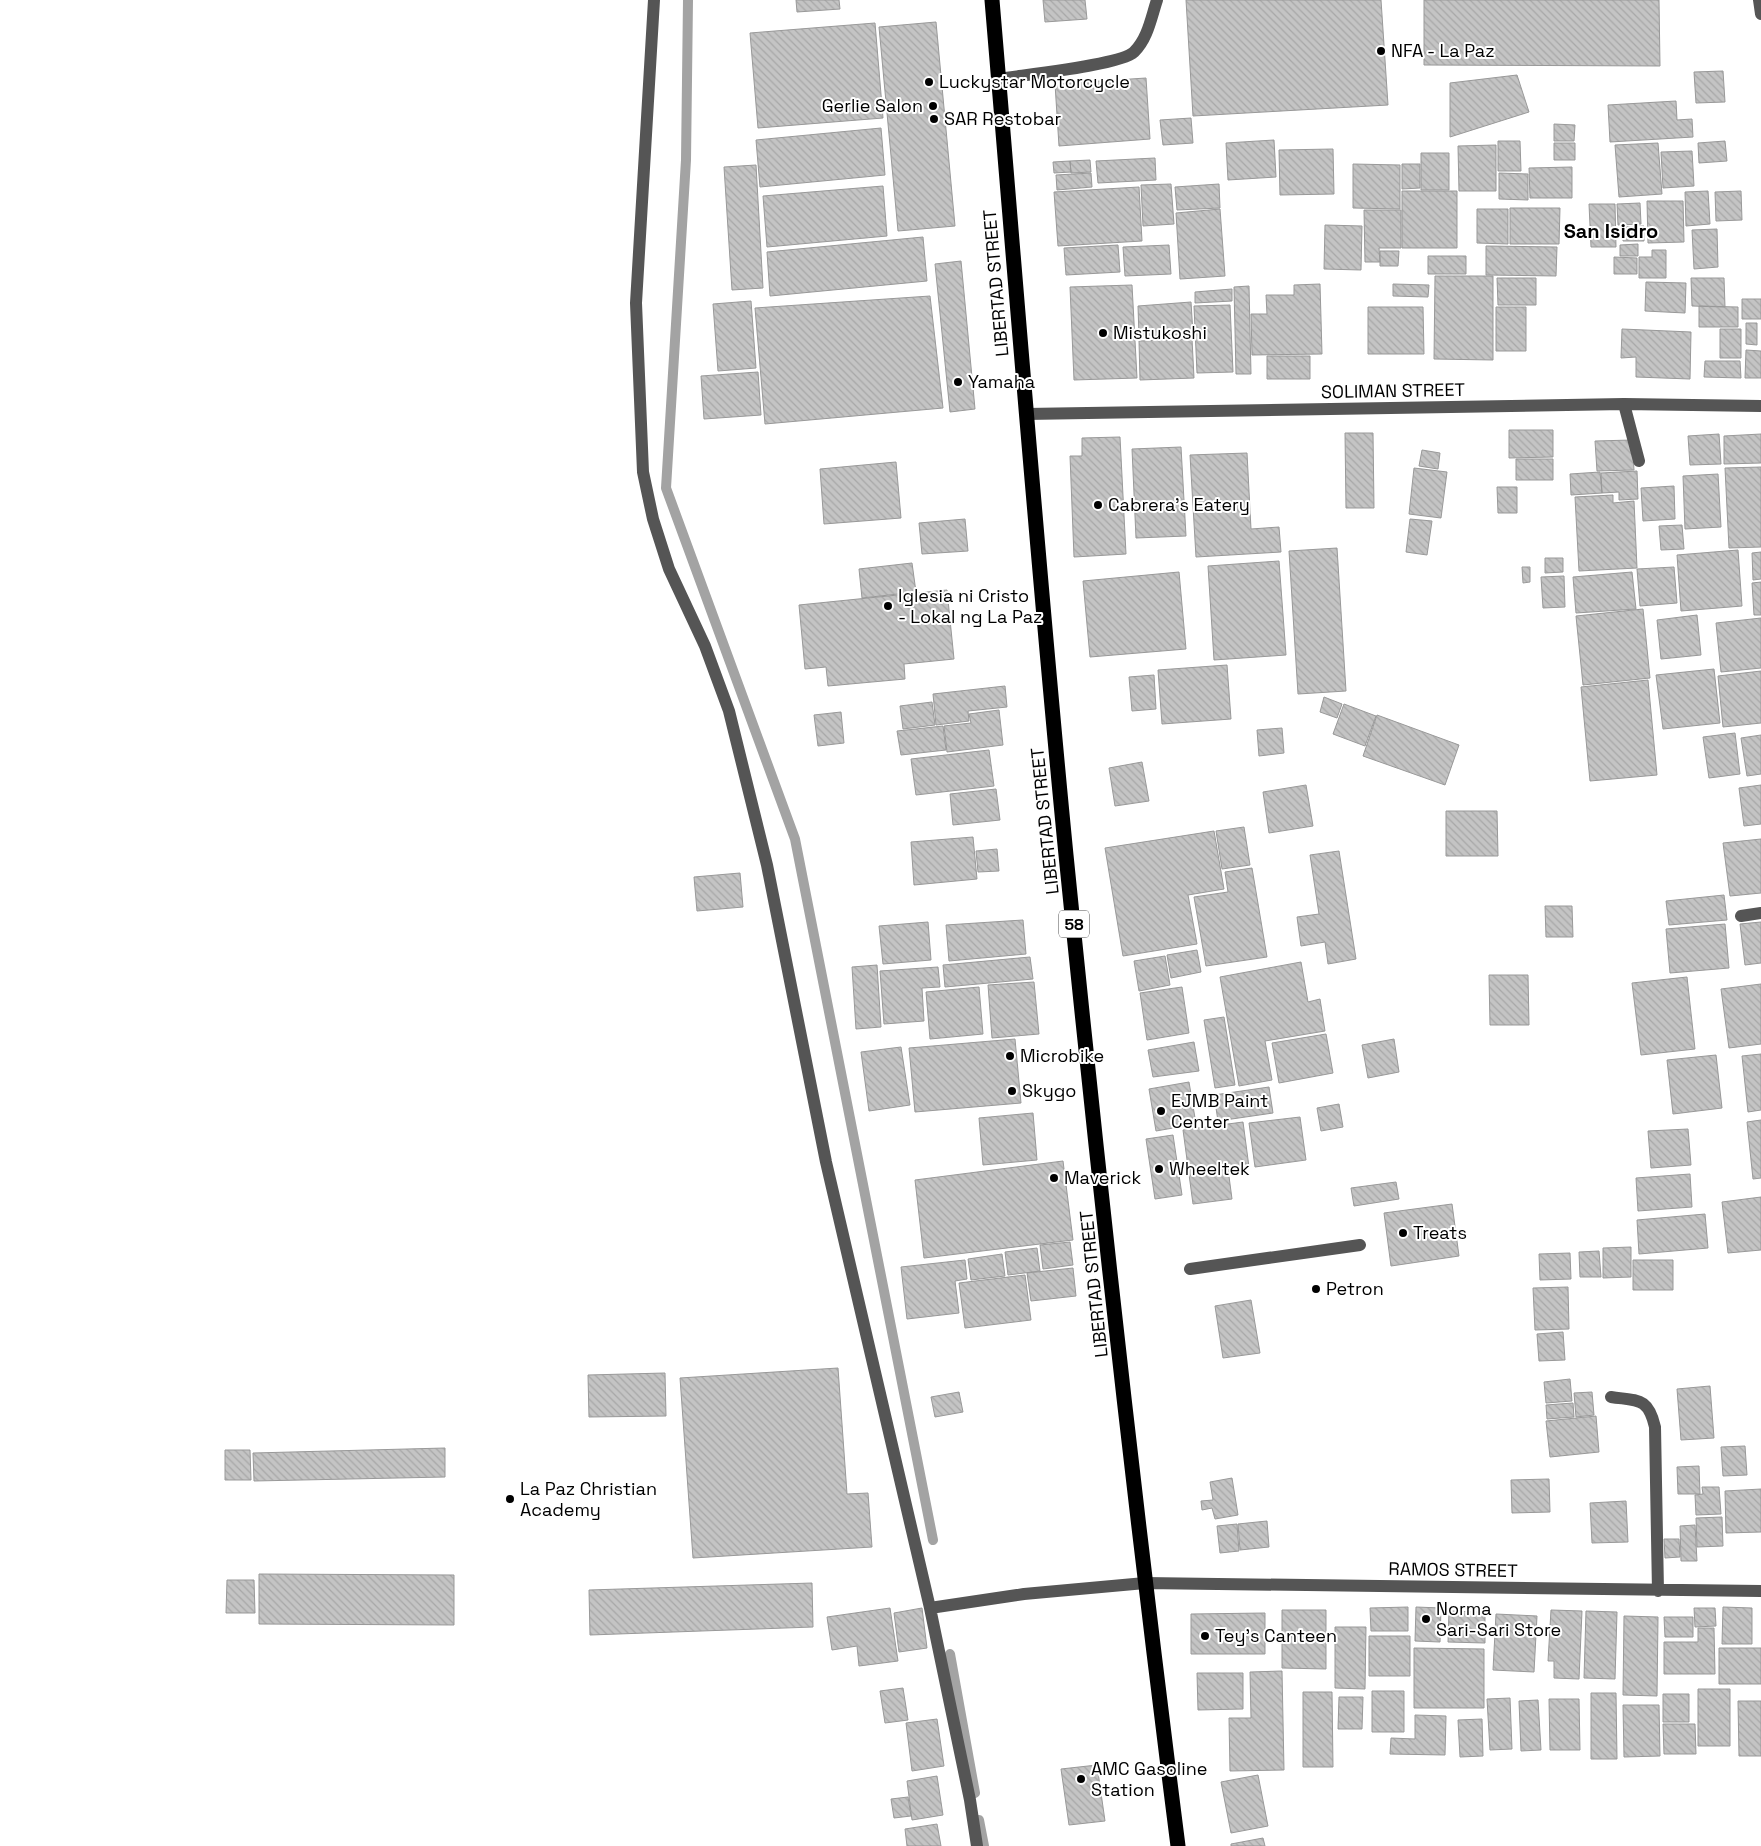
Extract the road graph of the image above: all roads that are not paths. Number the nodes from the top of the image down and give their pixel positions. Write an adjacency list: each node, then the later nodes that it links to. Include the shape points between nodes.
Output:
1 (654, 0): 19 (street, via 636,303 643,472 653,519 669,569 730,711 768,865 826,1162)
2 (992, 0): 6 (highway, LIBERTAD STREET / 58)
3 (1157, 0): 6 (street, via 1148,32 1133,54 1109,63)
4 (1759, 0): 5 (street)
5 (1761, 14)
6 (998, 79): 9 (highway, LIBERTAD STREET / 58)
7 (1624, 404): 8 (street, SOLIMAN STREET); 9 (street, SOLIMAN STREET); 10 (street)
8 (1761, 406)
9 (1026, 414): 16 (highway, LIBERTAD STREET / 58, via 1067,866)
10 (1639, 461)
11 (1761, 913): 12 (street)
12 (1741, 916)
13 (1360, 1245): 14 (street)
14 (1190, 1269)
15 (1611, 1397): 17 (street, via 1642,1402 1651,1412 1655,1427)
16 (1145, 1583): 17 (street, RAMOS STREET); 19 (street, RAMOS STREET); 21 (highway, LIBERTAD STREET / 58)
17 (1658, 1591): 18 (street, RAMOS STREET)
18 (1761, 1591)
19 (930, 1608): 20 (street)
20 (977, 1846)
21 (1178, 1846)

